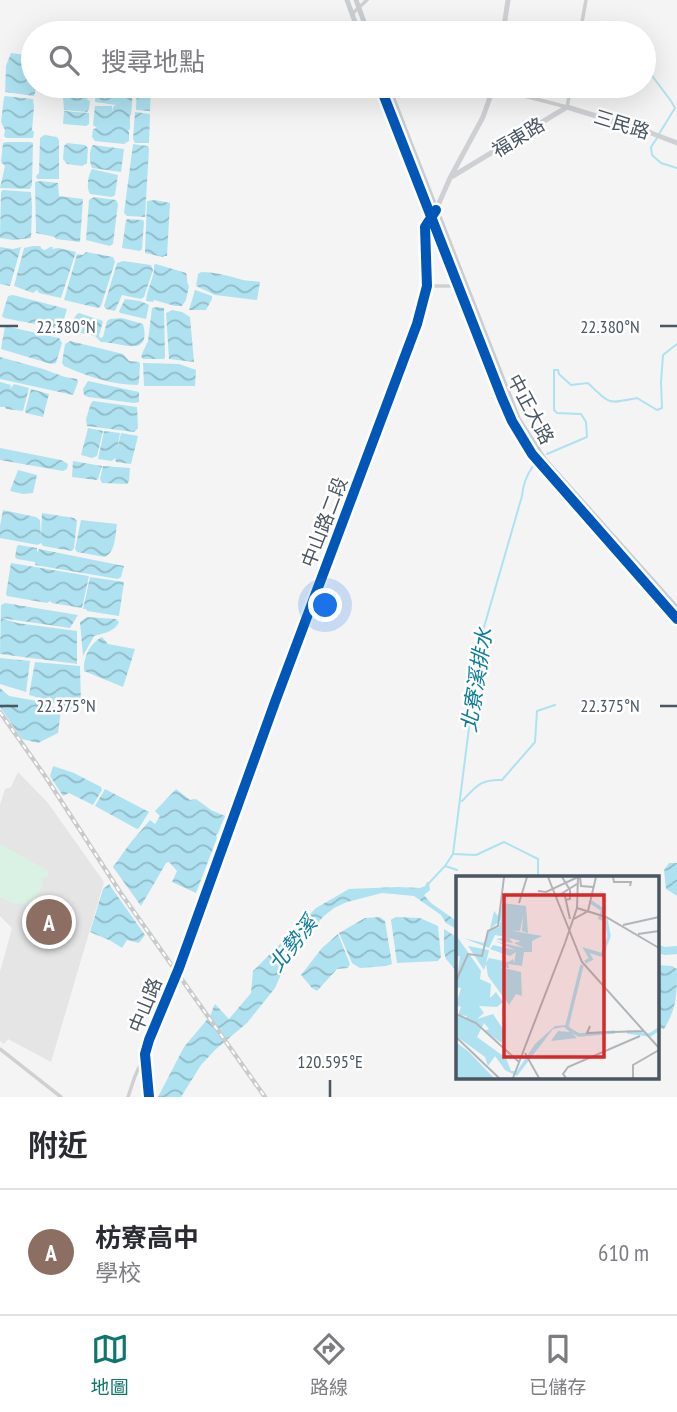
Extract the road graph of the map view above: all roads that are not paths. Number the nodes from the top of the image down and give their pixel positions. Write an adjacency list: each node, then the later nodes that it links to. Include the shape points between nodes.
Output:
1 (347, 0): 6 (main road)
2 (367, 0): 5 (street)
3 (508, 0): 9 (street)
4 (586, 0): 10 (street)
5 (357, 3): 6 (street); 8 (main road)
6 (352, 14): 7 (main road)
7 (355, 21)
8 (364, 21)
9 (505, 21)
10 (582, 21)
11 (385, 98): 20 (main road, 中山路二段)
12 (393, 98): 19 (main road)
13 (489, 98): 18 (street)
14 (534, 98): 16 (street)
15 (569, 98): 16 (street)
16 (567, 107): 17 (street, 三民路); 18 (street, 福東路)
17 (677, 143)
18 (450, 178): 19 (street)
19 (436, 210): 20 (street); 23 (main road, 中正大路, via 518,418 545,460)
20 (431, 217): 21 (street, 中山路二段, via 425,228); 22 (main road, 中正大路)
21 (428, 286): 22 (street); 25 (street, 中山路二段)
22 (458, 286): 24 (main road, 中正大路, via 512,421 532,454)
23 (677, 608)
24 (677, 619)
25 (179, 968): 27 (street, 中山路)
26 (0, 1049): 28 (street)
27 (145, 1054): 29 (street); 30 (street, 中山路)
28 (61, 1097)
29 (128, 1097)
30 (149, 1097)

